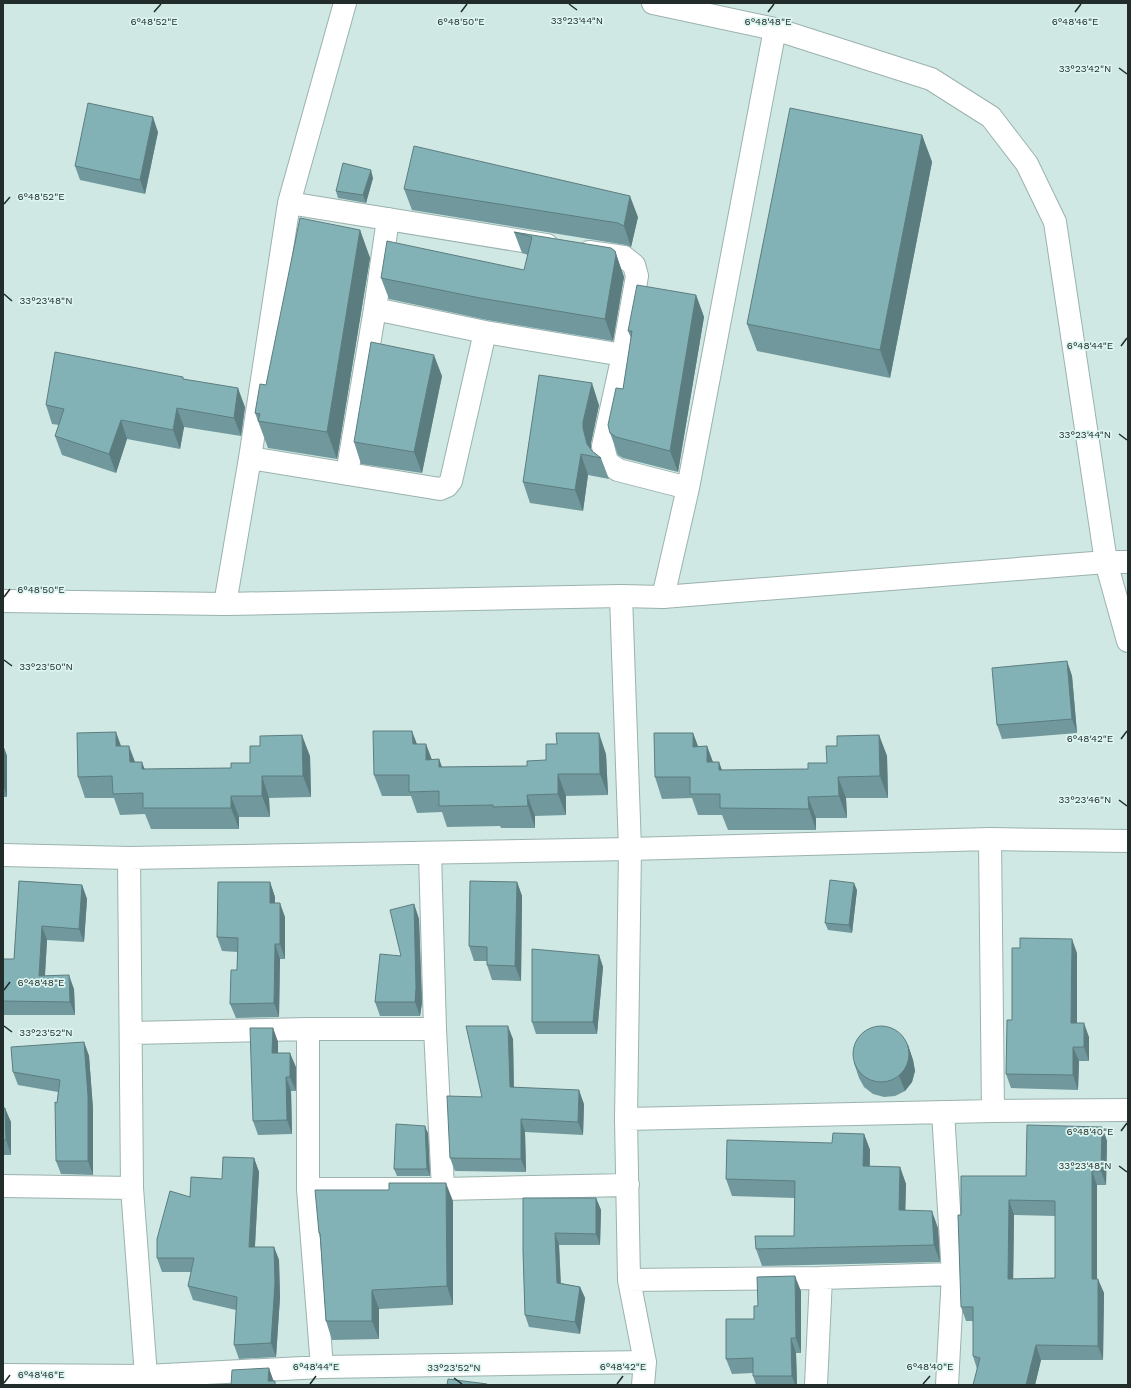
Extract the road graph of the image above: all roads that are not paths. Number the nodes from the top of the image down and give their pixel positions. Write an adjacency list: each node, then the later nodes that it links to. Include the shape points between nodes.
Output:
1 (345, 3): 4 (street)
2 (653, 3): 3 (street)
3 (775, 29): 11 (street); 12 (street, via 931,79 991,117 1027,164 1055,222)
4 (289, 203): 5 (street); 9 (street)
5 (388, 219): 6 (street); 8 (street, via 624,258 634,265 637,276)
6 (375, 309): 7 (street); 10 (street)
7 (485, 332): 8 (street); 10 (street, via 451,481 447,486 440,489)
8 (623, 355): 11 (street, via 603,446 607,462 618,470)
9 (250, 458): 10 (street); 17 (street)
10 (347, 474)
11 (688, 488): 15 (street)
12 (1106, 562): 13 (street); 15 (street); 18 (street)
13 (1128, 562)
14 (621, 596): 15 (street); 17 (street); 21 (street)
15 (663, 597)
16 (3, 600): 17 (street)
17 (224, 604)
18 (1128, 641)
19 (990, 839): 20 (street); 21 (street); 29 (street)
20 (1128, 841)
21 (630, 849): 22 (street); 31 (street)
22 (430, 853): 24 (street); 26 (street)
23 (3, 855): 24 (street)
24 (129, 858): 27 (street)
25 (308, 1029): 26 (street); 27 (street); 35 (street)
26 (435, 1029): 36 (street)
27 (131, 1033): 34 (street)
28 (1128, 1110): 29 (street)
29 (993, 1111): 30 (street)
30 (943, 1112): 31 (street); 37 (street)
31 (626, 1120): 32 (street)
32 (628, 1185): 36 (street); 39 (street)
33 (3, 1186): 34 (street)
34 (132, 1188): 43 (street)
35 (308, 1189): 36 (street); 41 (street)
36 (443, 1189)
37 (952, 1274): 38 (street); 46 (street)
38 (820, 1278): 39 (street); 45 (street)
39 (629, 1280): 40 (street)
40 (645, 1362): 41 (street); 44 (street)
41 (322, 1367): 43 (street)
42 (3, 1375): 43 (street)
43 (146, 1380)
44 (642, 1385)
45 (816, 1385)
46 (947, 1385)

